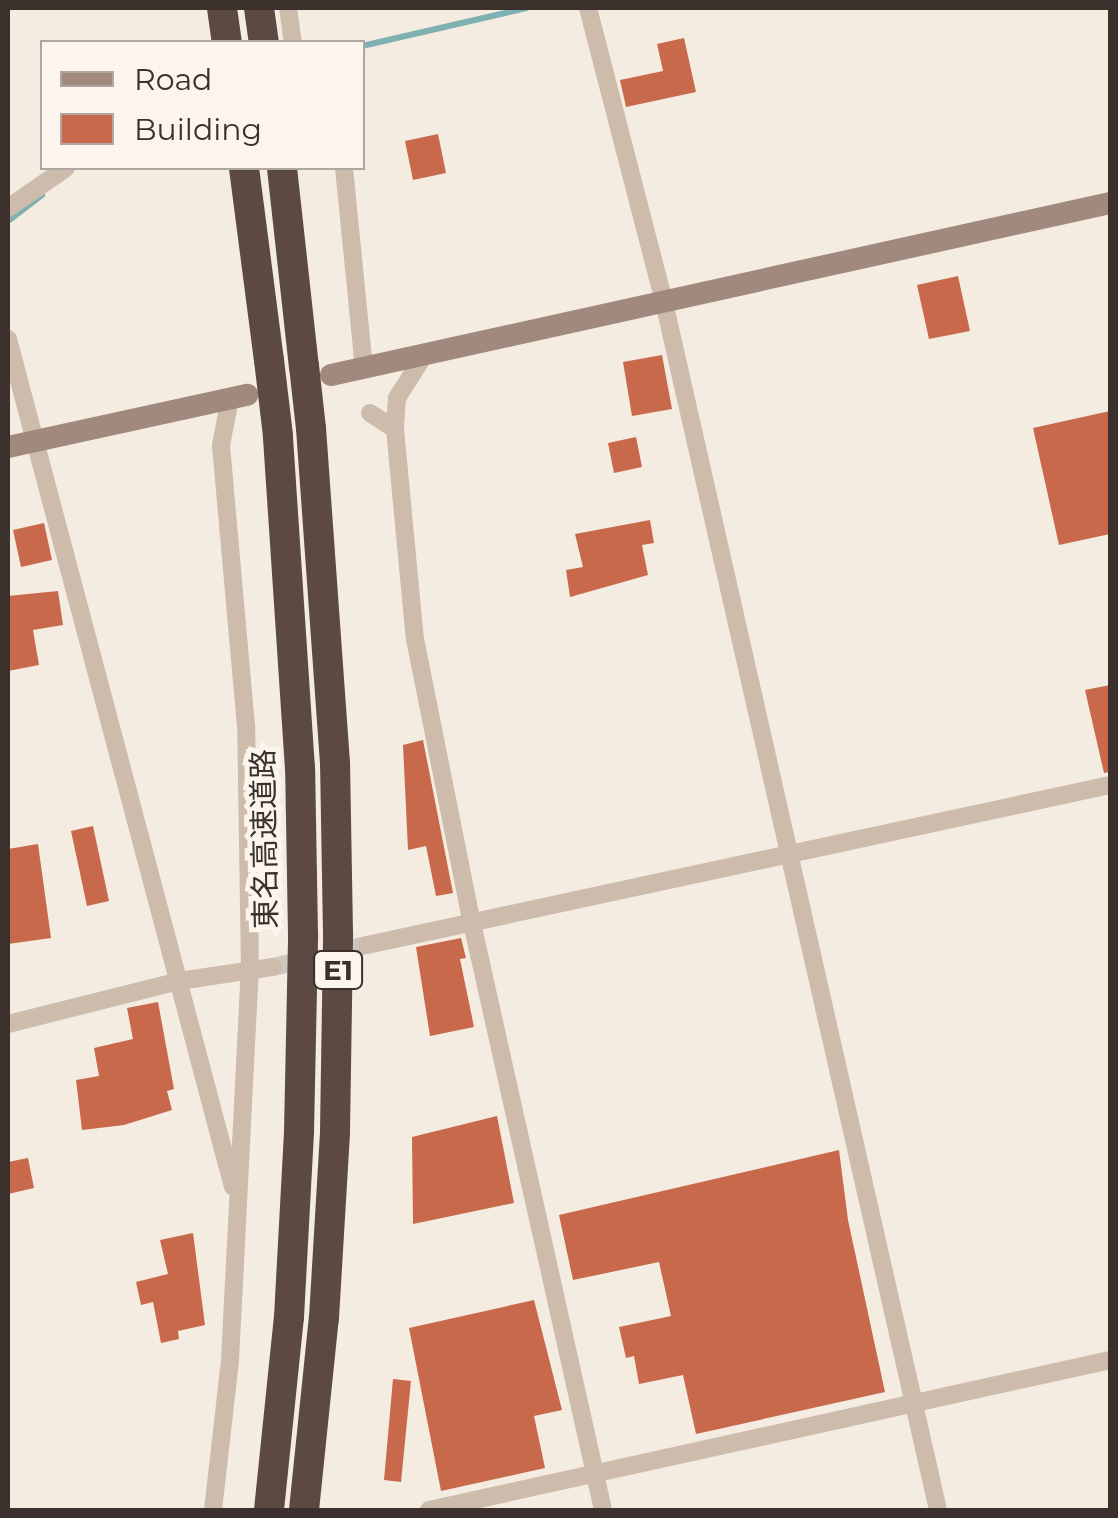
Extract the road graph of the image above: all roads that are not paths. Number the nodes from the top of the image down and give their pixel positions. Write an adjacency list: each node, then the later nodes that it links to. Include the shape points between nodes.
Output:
1 (222, 8): 5 (highway)
2 (259, 8): 6 (highway)
3 (288, 8): 7 (street)
4 (588, 8): 14 (street)
5 (227, 40)
6 (264, 40)
7 (292, 40)
8 (63, 170): 13 (street)
9 (244, 170): 37 (highway, 東名高速道路 / E1, bridge, via 278,436 300,769 303,934 290,1298)
10 (282, 170): 18 (highway, E1)
11 (344, 170): 17 (street)
12 (1110, 203): 14 (street)
13 (8, 208)
14 (664, 302): 16 (street); 25 (street)
15 (8, 339): 22 (street)
16 (425, 354): 17 (street); 21 (street, via 398,398)
17 (364, 368): 18 (street)
18 (317, 370): 38 (highway, E1, bridge, via 311,428 335,763 338,933 324,1318)
19 (239, 397): 22 (street); 29 (street, via 220,444 246,726)
20 (370, 413): 21 (street)
21 (395, 429): 26 (street, via 415,639)
22 (38, 440): 23 (street); 30 (street)
23 (8, 447)
24 (1110, 785): 25 (street)
25 (790, 854): 26 (street); 34 (street)
26 (472, 923): 27 (street); 35 (street)
27 (367, 946)
28 (273, 967): 29 (street)
29 (250, 970): 30 (street); 32 (street)
30 (179, 981): 31 (street); 32 (street)
31 (8, 1024)
32 (238, 1207): 36 (street)
33 (1110, 1360): 34 (street)
34 (914, 1404): 35 (street); 41 (street)
35 (594, 1474): 39 (street); 40 (street)
36 (213, 1510)
37 (269, 1510)
38 (304, 1510)
39 (429, 1510)
40 (602, 1510)
41 (938, 1510)

